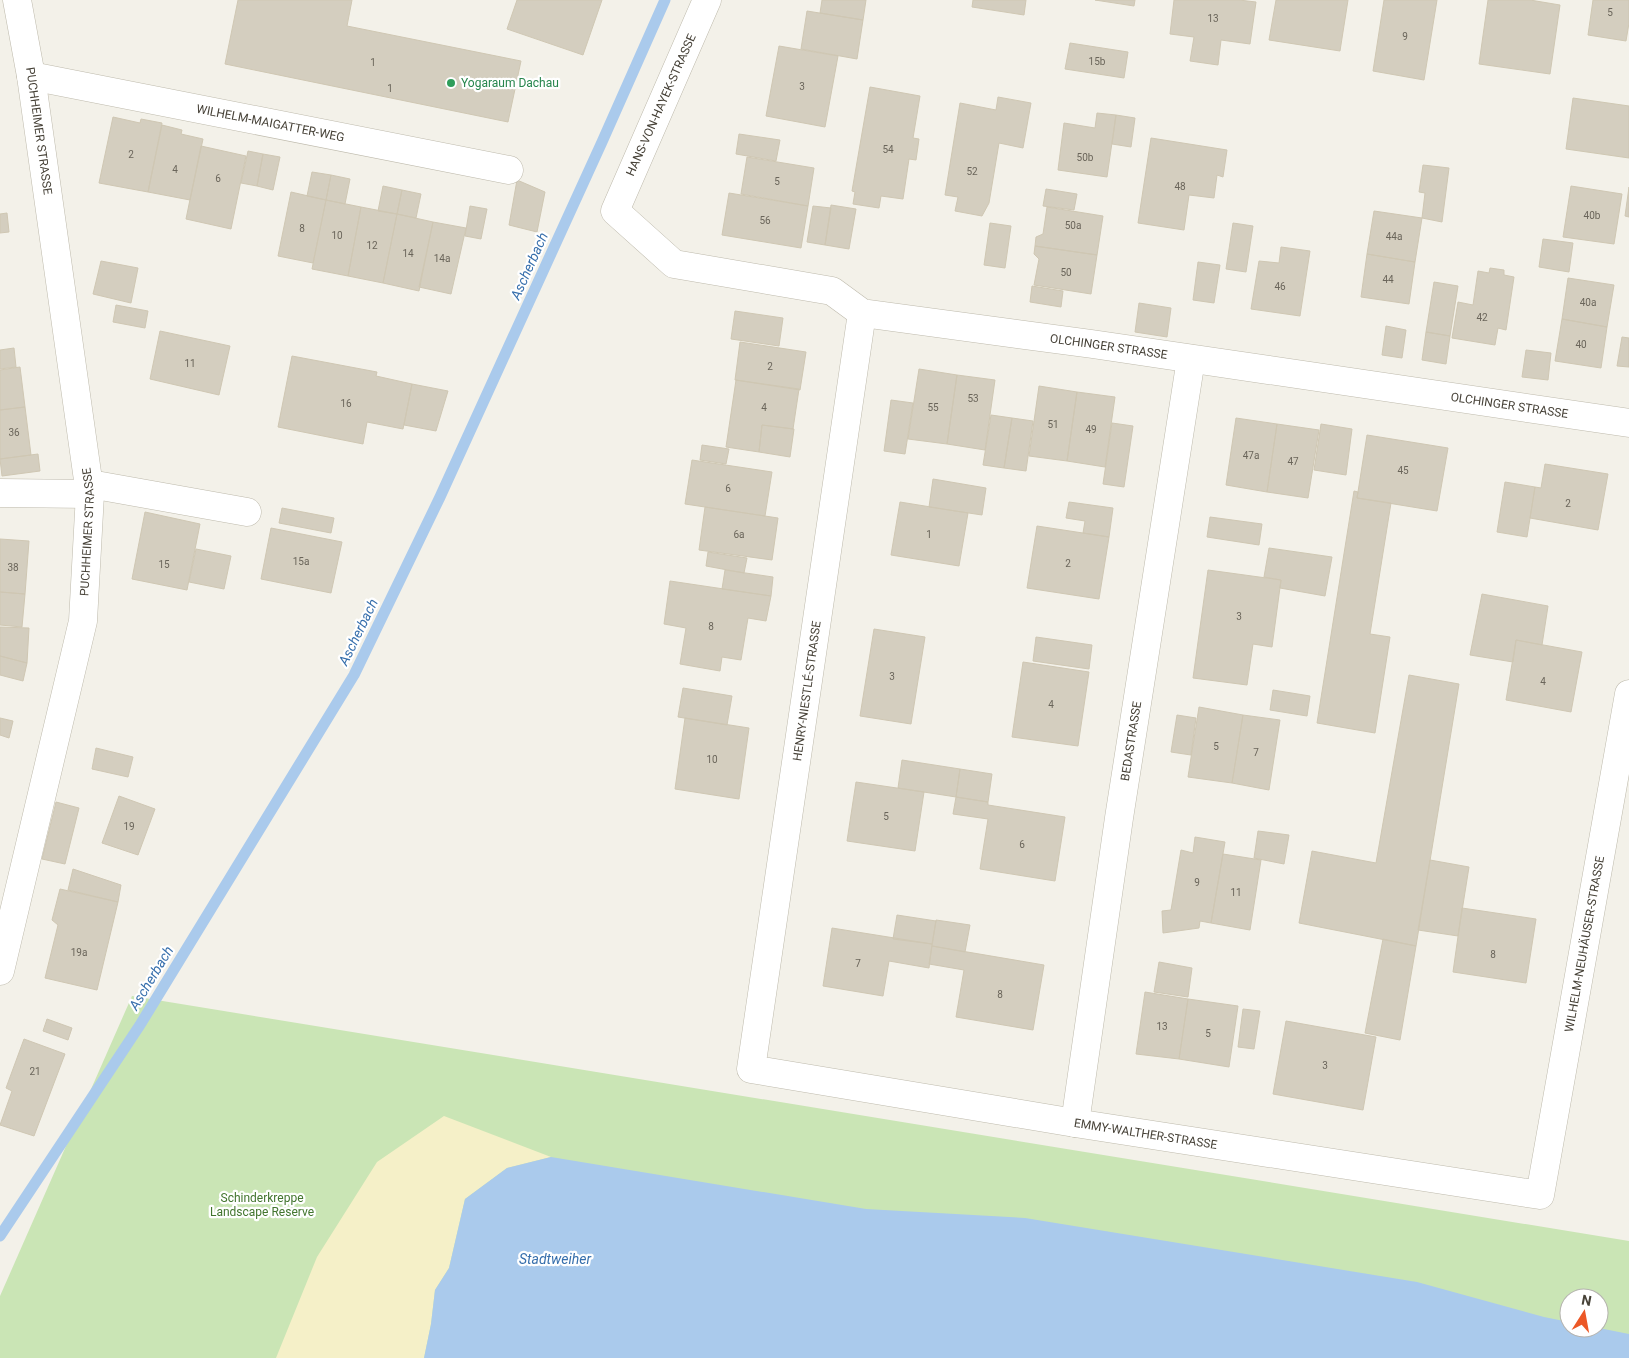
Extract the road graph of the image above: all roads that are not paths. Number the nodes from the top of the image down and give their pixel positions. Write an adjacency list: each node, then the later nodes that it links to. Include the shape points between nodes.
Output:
1 (18, 0): 3 (street, PUCHHEIMER STRASSE)
2 (707, 0): 5 (street, HANS-VON-HAYEK-STRASSE)
3 (31, 76): 4 (street, WILHELM-MAIGATTER-WEG); 9 (street, PUCHHEIMER STRASSE)
4 (509, 170)
5 (615, 211): 6 (street, OLCHINGER STRASSE, via 674,264 832,292)
6 (862, 313): 7 (street, OLCHINGER STRASSE); 14 (street, HENRY-NIESTLÉ-STRASSE)
7 (1191, 359): 8 (street, OLCHINGER STRASSE); 15 (street, BEDASTRASSE)
8 (1629, 423)
9 (90, 489): 10 (street); 11 (street); 13 (street, PUCHHEIMER STRASSE, via 83,621)
10 (0, 493)
11 (247, 512)
12 (1629, 694): 16 (street, WILHELM-NEUHÄUSER-STRASSE)
13 (0, 971)
14 (751, 1070): 15 (street, EMMY-WALTHER-STRASSE)
15 (1075, 1123): 16 (street, EMMY-WALTHER-STRASSE)
16 (1540, 1195)

